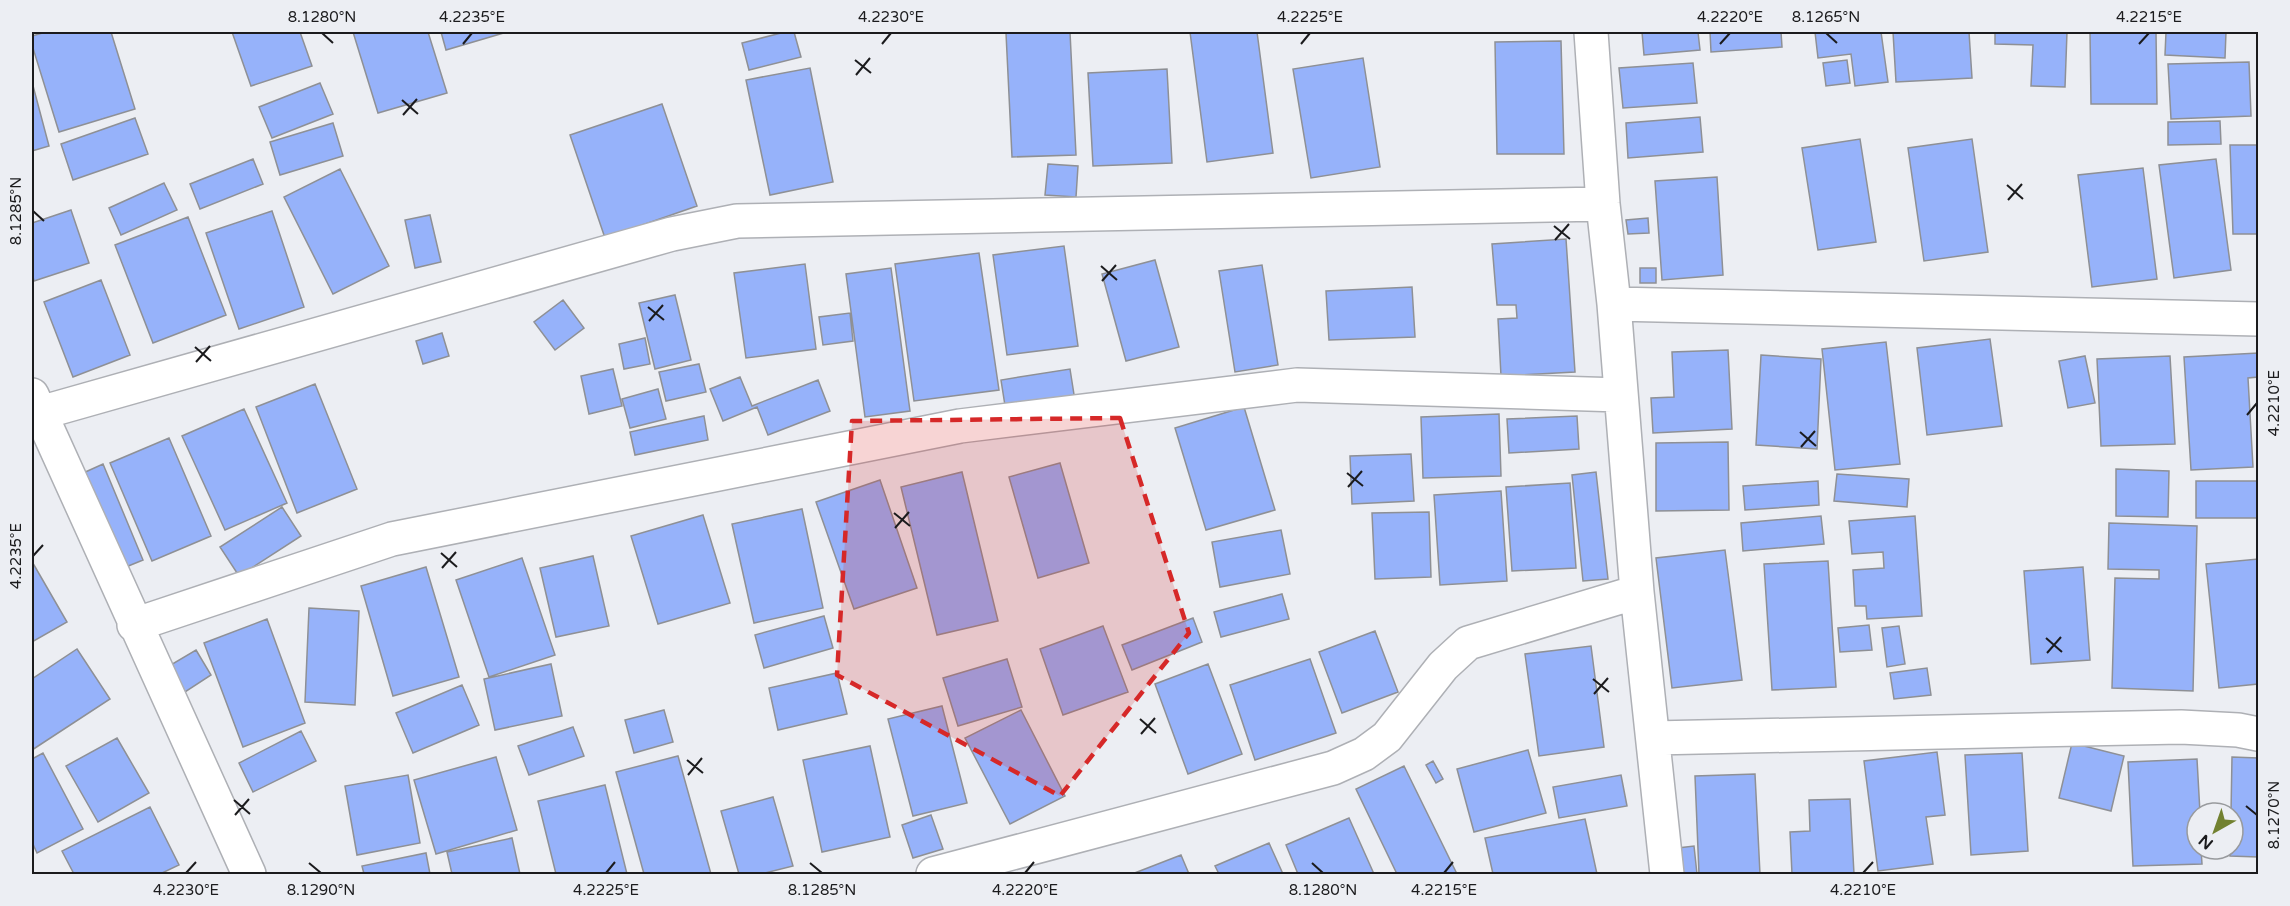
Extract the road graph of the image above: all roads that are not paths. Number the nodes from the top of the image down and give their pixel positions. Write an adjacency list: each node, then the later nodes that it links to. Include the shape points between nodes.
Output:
1 (1591, 32): 2 (street)
2 (1603, 204): 3 (street); 6 (street, via 737,221 661,237)
3 (1614, 304): 4 (street); 5 (street)
4 (2259, 318)
5 (1620, 395): 7 (street); 8 (street, via 1297,385 960,426 392,539)
6 (36, 404): 8 (street)
7 (1637, 592): 10 (street); 12 (street, via 1468,643 1443,666 1387,737 1364,754 1333,768)
8 (135, 625): 11 (street)
9 (2259, 734): 10 (street, via 2181,727)
10 (1653, 738): 13 (street)
11 (249, 874)
12 (933, 874)
13 (1667, 874)

